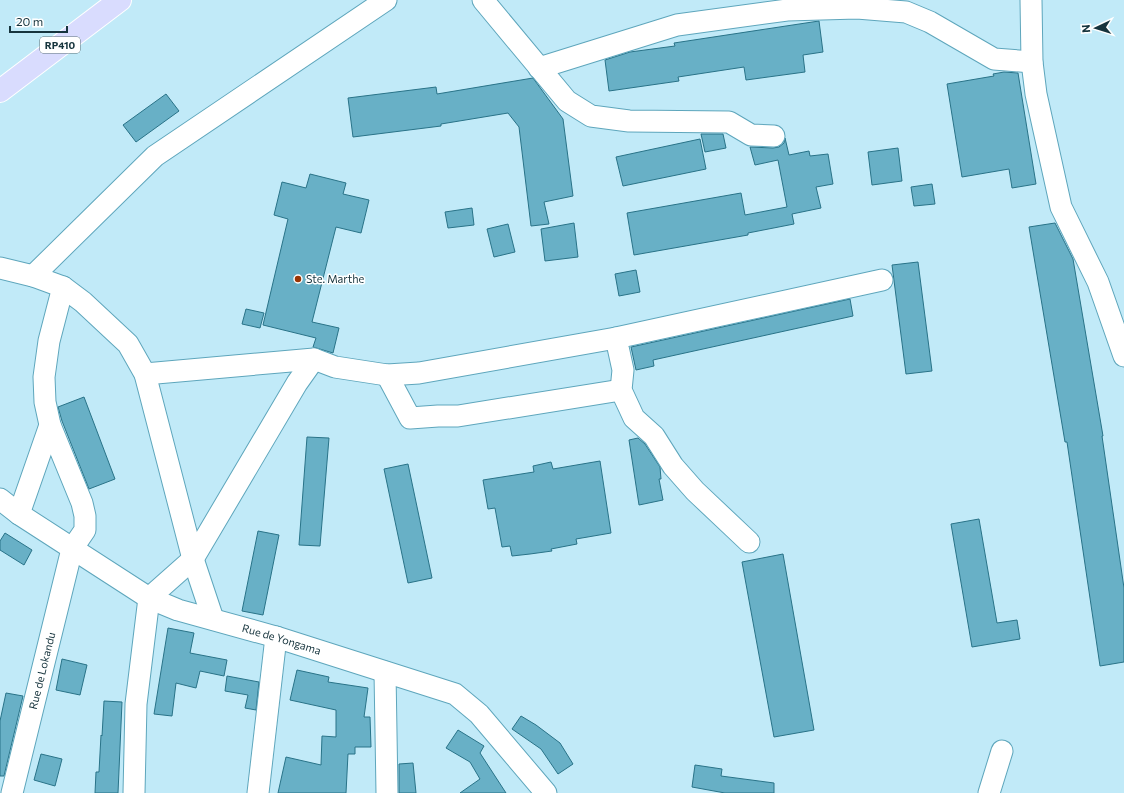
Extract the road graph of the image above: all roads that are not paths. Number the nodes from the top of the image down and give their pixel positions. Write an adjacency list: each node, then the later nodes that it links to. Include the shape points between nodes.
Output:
1 (120, 0): 7 (main road, RP410)
2 (386, 0): 10 (street, via 155,156)
3 (483, 0): 6 (street)
4 (1031, 0): 5 (street)
5 (1032, 62): 6 (street, via 994,59 930,22 906,12 857,8 787,10 677,25); 14 (street, via 1036,94 1061,207 1098,282)
6 (539, 68): 8 (street, via 567,101 591,116 629,121 729,122 751,135)
7 (0, 91)
8 (774, 136)
9 (0, 268): 10 (street)
10 (33, 276): 12 (street)
11 (882, 280): 13 (street)
12 (63, 287): 16 (street, via 128,344); 19 (street, via 49,341 44,377 45,402)
13 (616, 338): 17 (street, via 419,373); 18 (street, via 622,370)
14 (1124, 356)
15 (314, 358): 16 (street); 17 (street, via 335,367); 24 (street)
16 (145, 374): 24 (street)
17 (387, 375): 18 (street, via 410,418 458,416)
18 (621, 390): 22 (street, via 634,418 654,436 673,466 695,491)
19 (50, 425): 21 (street); 23 (street, via 85,516 85,530)
20 (0, 499): 21 (street, Rue de Yongama)
21 (19, 514): 23 (street, Rue de Yongama)
22 (749, 542)
23 (72, 549): 25 (street, Rue de Yongama); 30 (street, Rue de Lokandu)
24 (193, 559): 25 (street); 26 (street)
25 (148, 598): 26 (street, Rue de Yongama, via 178,610); 31 (street, via 136,704)
26 (213, 618): 27 (street, Rue de Yongama)
27 (276, 637): 28 (street, Rue de Yongama); 32 (street)
28 (385, 672): 33 (street); 34 (street, Rue de Yongama, via 455,694 479,714)
29 (1002, 751): 35 (street)
30 (12, 793)
31 (134, 793)
32 (258, 793)
33 (387, 793)
34 (546, 793)
35 (989, 793)

